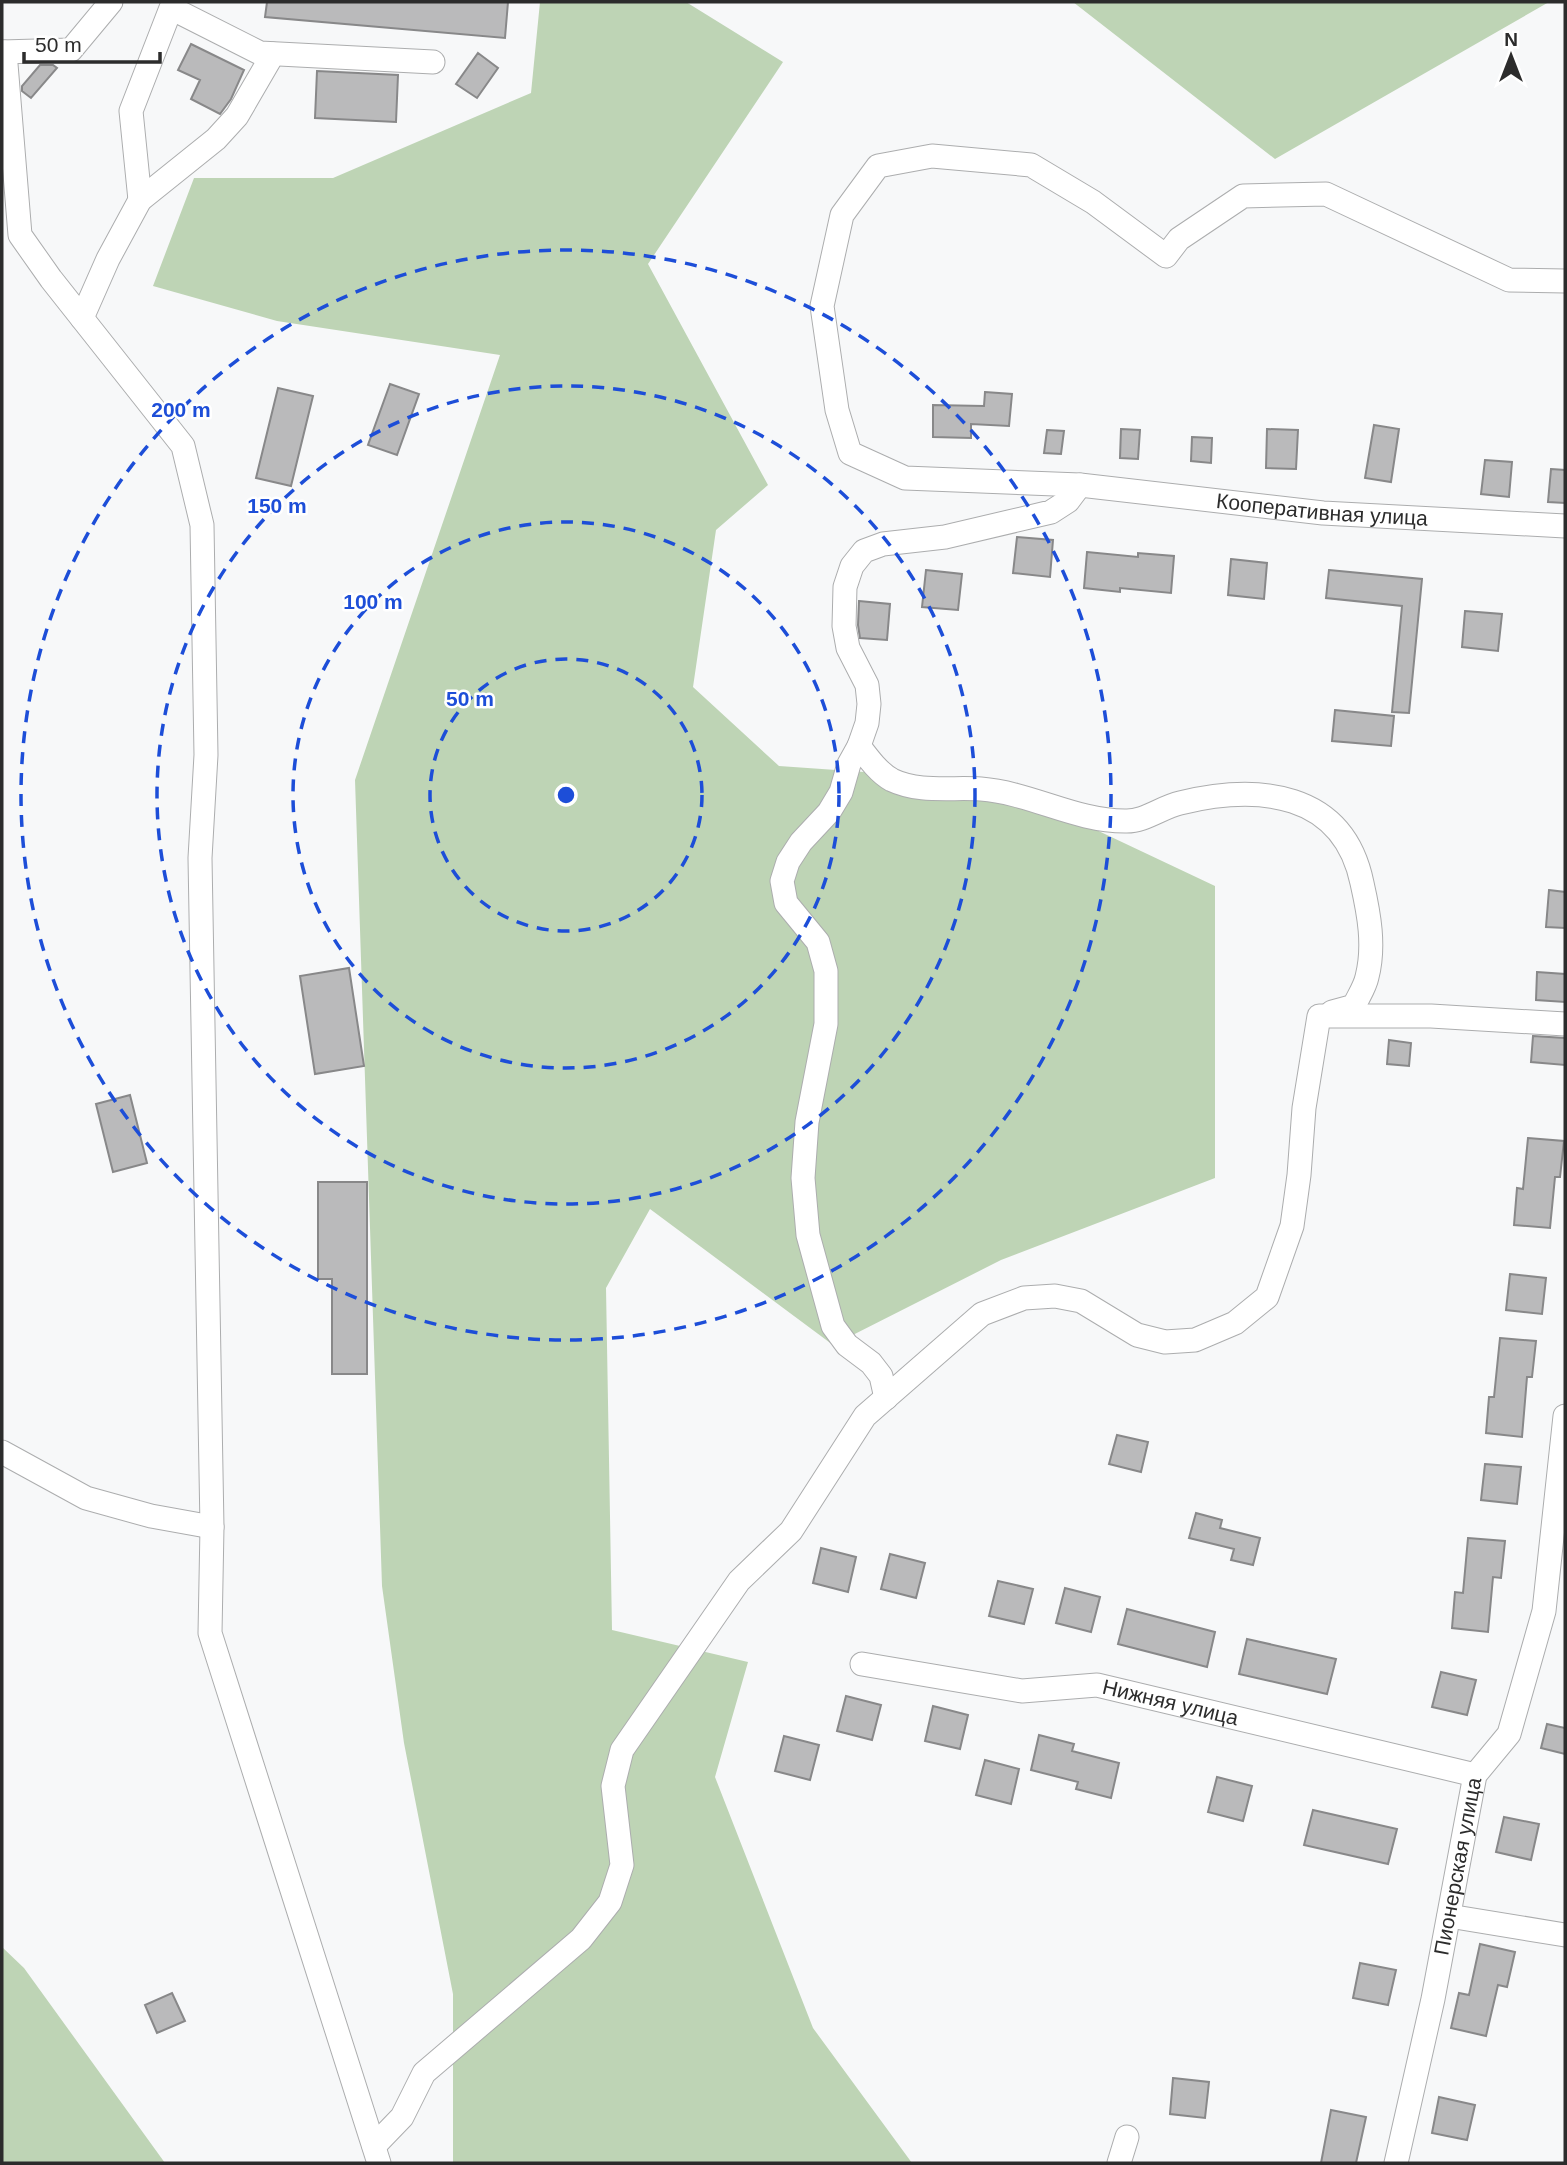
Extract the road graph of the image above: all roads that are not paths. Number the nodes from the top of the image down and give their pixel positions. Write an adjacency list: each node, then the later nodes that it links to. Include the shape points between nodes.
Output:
1 (111, 2): 2 (street, via 71,50)
2 (3, 52): 7 (street, via 20,235)
3 (272, 54): 4 (street); 5 (street, via 237,117); 5 (street, via 260,53 172,8 131,111)
4 (433, 62)
5 (140, 200): 7 (street)
6 (1565, 281): 8 (street, Кооперативная улица, via 1509,279 1326,194 1243,196 1179,239 1166,256 1093,202 1031,165 932,156 878,166 842,215 822,306 837,410 850,453 905,478)
7 (82, 318): 16 (street, via 183,446 202,525 206,755 200,858)
8 (1080, 485): 9 (street, Кооперативная улица, via 1323,513); 10 (street, via 1068,502 1051,512 864,551 852,566 845,587 844,626 848,648 867,685 867,723)
9 (1565, 526)
10 (859, 746): 11 (street, via 892,779 917,787 1005,792 1105,821 1130,821 1177,803 1216,796 1239,794 1302,803 1330,820 1350,846 1369,919 1367,979 1354,1006); 13 (street, via 841,792 788,862 782,881 786,903 818,942 826,971 826,1024 807,1122 803,1178 808,1235 833,1326 881,1376)
11 (1319, 1016): 12 (street, via 1431,1016); 13 (street, via 1292,1226 1267,1297 1235,1323 1195,1339 1165,1342 1137,1335 1081,1301 1055,1296 1024,1298 982,1314)
12 (1565, 1024)
13 (886, 1398): 22 (street, via 865,1416 791,1531 739,1581 621,1750 613,1786 621,1865 610,1902 581,1939 425,2073)
14 (1565, 1416): 18 (street, Пионерская улица, via 1544,1611 1509,1734)
15 (2, 1452): 16 (street, via 86,1498)
16 (212, 1527): 22 (street, via 210,1633)
17 (862, 1664): 18 (street, Нижняя улица, via 1022,1690 1097,1685)
18 (1475, 1775): 19 (street, Пионерская улица)
19 (1449, 1916): 20 (street); 24 (street, Пионерская улица)
20 (1565, 1935)
21 (1127, 2137): 23 (street)
22 (377, 2155)
23 (1119, 2163)
24 (1396, 2163)

